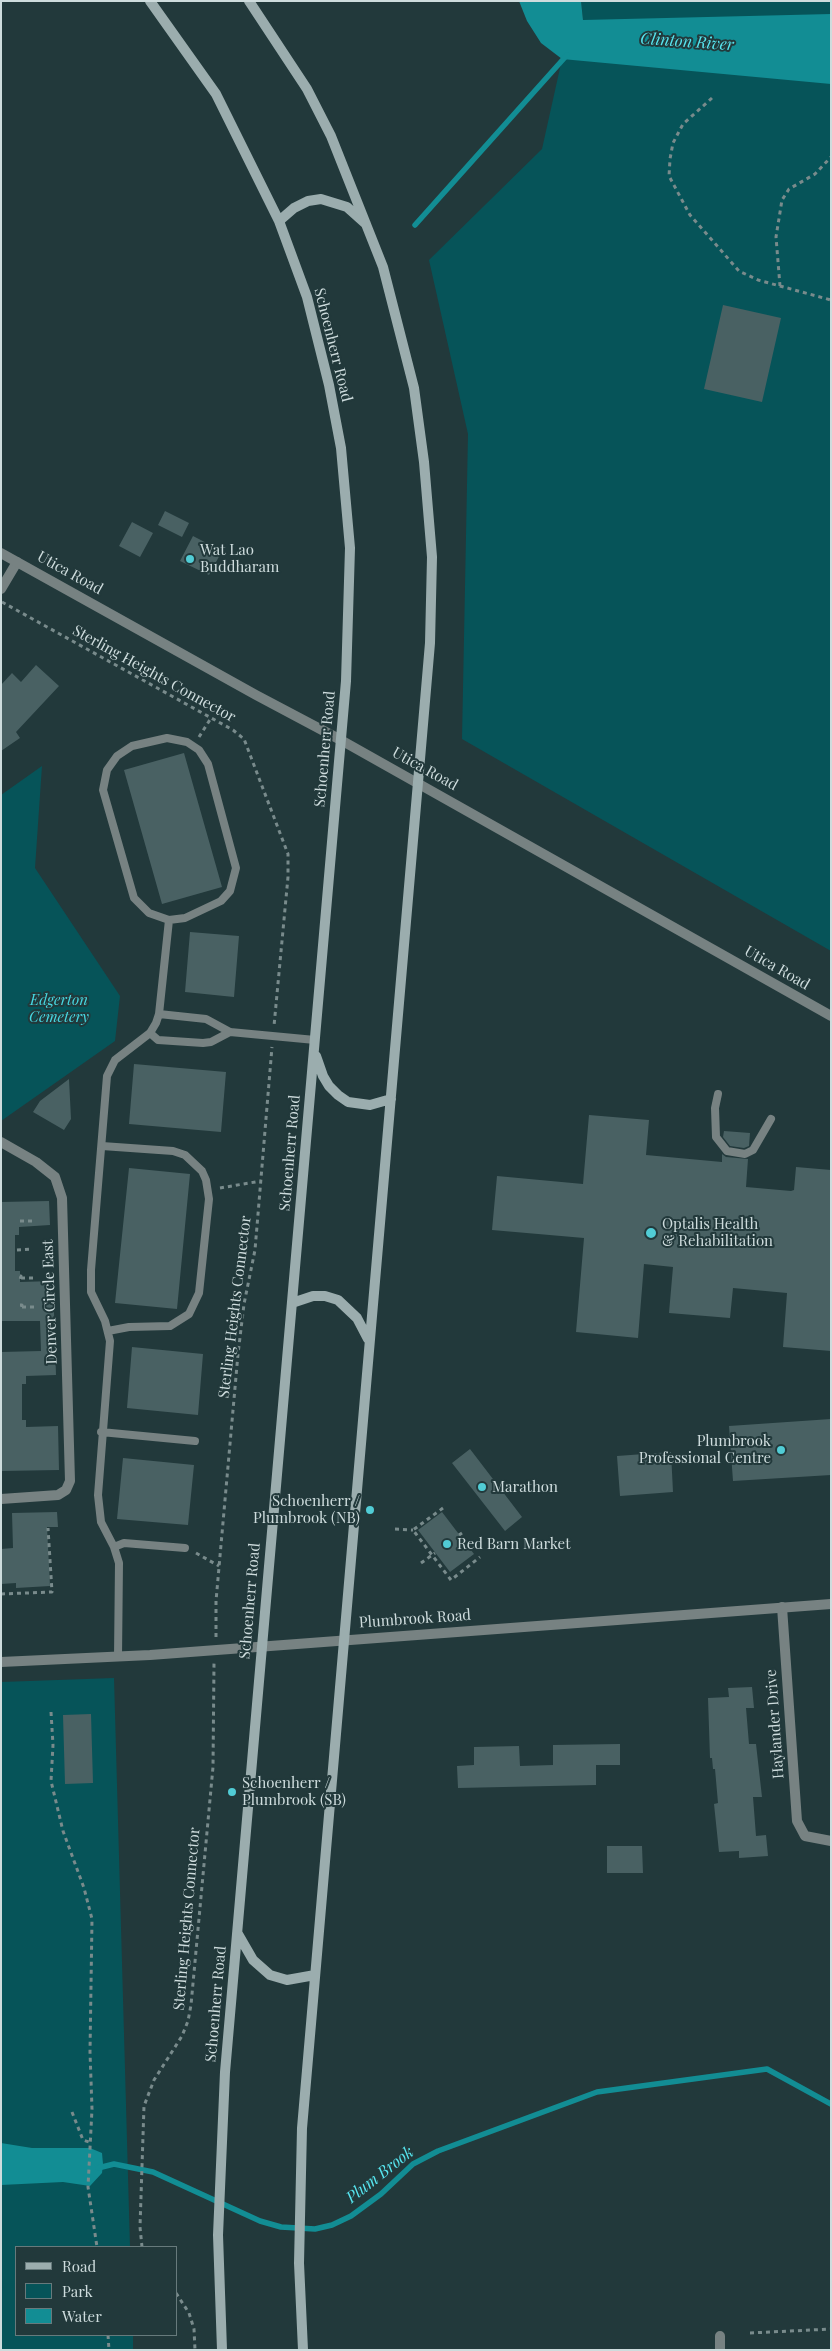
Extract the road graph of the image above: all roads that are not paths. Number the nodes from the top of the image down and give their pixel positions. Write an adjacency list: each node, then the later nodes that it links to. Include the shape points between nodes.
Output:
1 (150, 1): 3 (main road, Schoenherr Road, via 216,94)
2 (249, 1): 4 (main road, via 307,89)
3 (279, 221): 4 (main road, via 294,208 321,199 347,207); 8 (main road, Schoenherr Road, via 307,297 341,448 349,520 350,586 346,681)
4 (369, 226): 9 (main road, via 383,266 414,388 429,510 432,557 430,642)
5 (1, 553): 6 (street, Utica Road)
6 (17, 562): 7 (street); 8 (street, Utica Road)
7 (1, 589)
8 (339, 738): 9 (street, Utica Road); 15 (main road, Schoenherr Road)
9 (418, 783): 12 (street, Utica Road); 17 (main road)
10 (169, 920): 10 (lane, via 149,913 134,898 103,790 106,770 124,750 167,738 187,742 208,764 236,868 230,891 222,902 185,918); 11 (lane)
11 (159, 1014): 13 (lane, via 206,1020); 14 (lane)
12 (831, 1016)
13 (230, 1032): 14 (lane, via 203,1043 158,1040); 15 (lane)
14 (150, 1033): 20 (lane, via 122,1053 111,1067)
15 (315, 1045): 17 (main road, via 323,1076 338,1095 359,1105); 21 (main road, Schoenherr Road)
16 (718, 1094): 18 (lane, via 716,1138 727,1151 745,1154 753,1150)
17 (391, 1099): 23 (main road)
18 (771, 1119)
19 (1, 1142): 26 (street, Denver Circle East, via 55,1177 62,1198 70,1481 66,1490 58,1495)
20 (102, 1146): 22 (lane, via 90,1282 94,1301); 22 (lane, via 173,1151 185,1155 202,1171 208,1189 199,1293 189,1314 170,1326)
21 (292, 1303): 23 (main road, via 313,1296 338,1300 357,1318); 32 (main road, Schoenherr Road)
22 (108, 1331): 24 (lane, via 110,1352)
23 (369, 1342): 31 (main road)
24 (101, 1432): 25 (lane); 27 (lane, via 98,1511)
25 (195, 1441)
26 (1, 1499)
27 (114, 1547): 28 (lane, via 124,1543); 33 (lane, via 120,1574)
28 (185, 1548)
29 (831, 1604): 30 (street, Plumbrook Road)
30 (782, 1607): 31 (street, Plumbrook Road); 35 (street, Haylander Drive, via 796,1812 800,1830 805,1836)
31 (345, 1639): 32 (street, Plumbrook Road); 37 (main road)
32 (261, 1646): 33 (street, Plumbrook Road); 36 (main road, Schoenherr Road)
33 (118, 1657): 34 (street, Plumbrook Road)
34 (1, 1662)
35 (831, 1841)
36 (237, 1933): 37 (main road, via 253,1960 270,1975 287,1980); 39 (main road, Schoenherr Road, via 222,2126 218,2235)
37 (315, 1975): 40 (main road, via 302,2128 299,2237)
38 (720, 2336): 41 (street)
39 (222, 2350)
40 (302, 2350)
41 (720, 2350)

